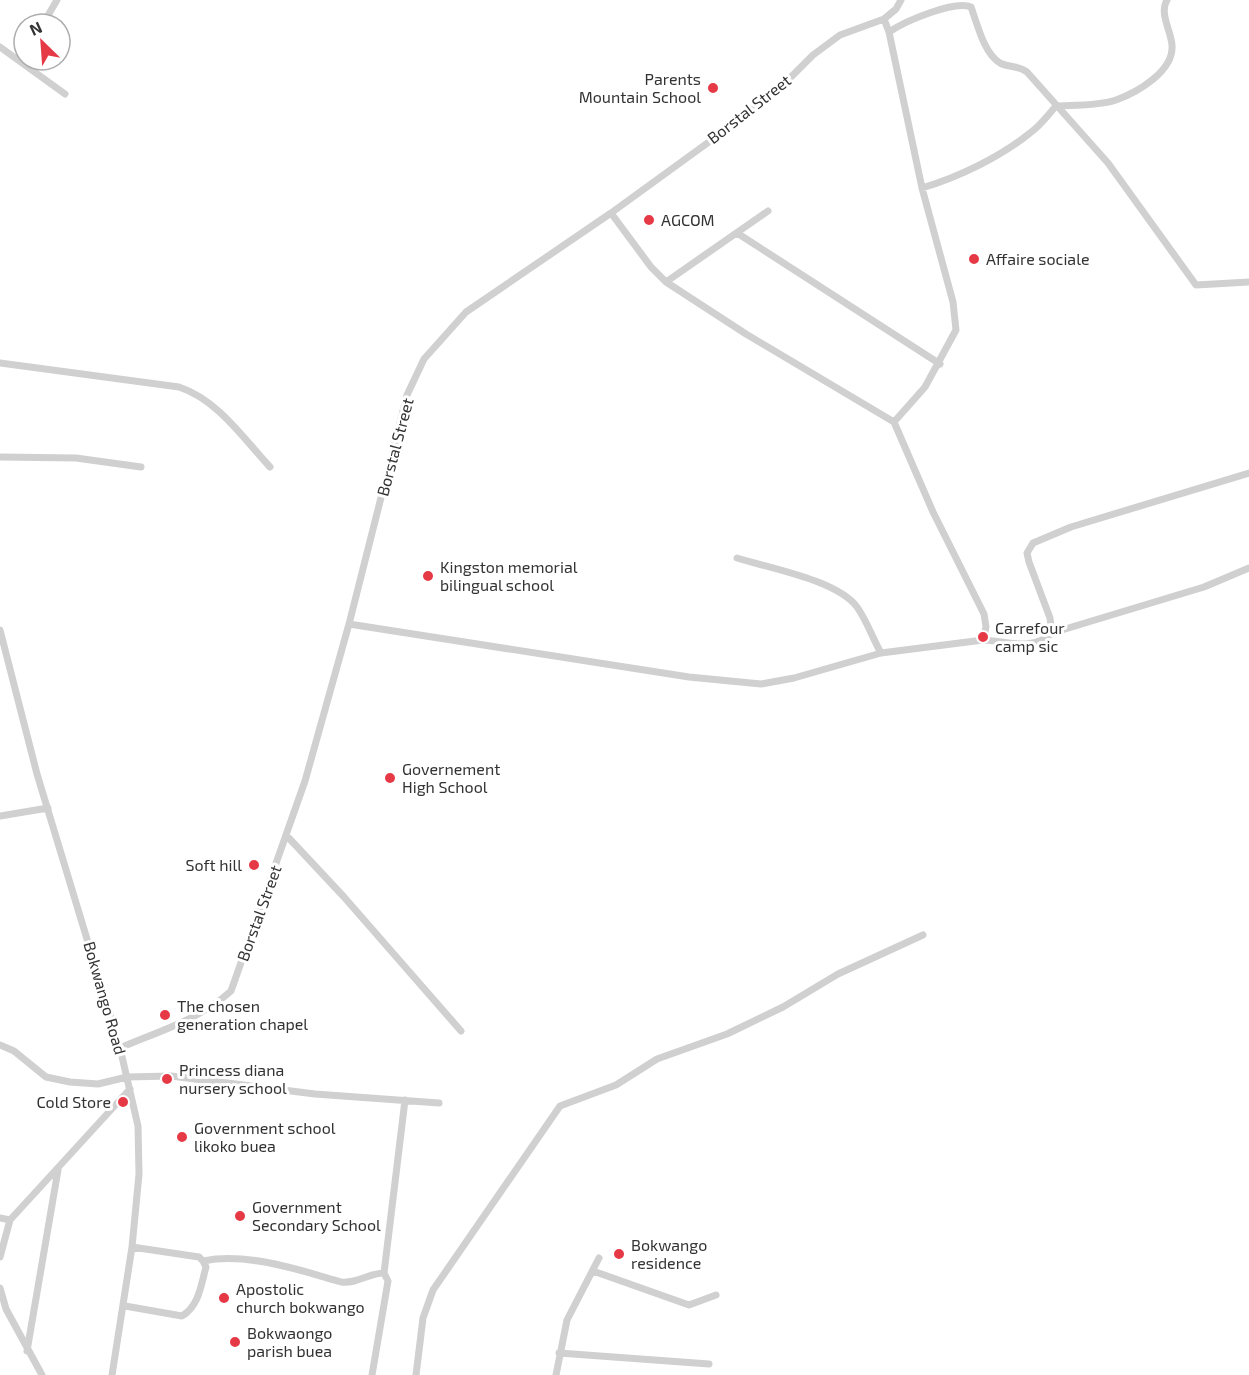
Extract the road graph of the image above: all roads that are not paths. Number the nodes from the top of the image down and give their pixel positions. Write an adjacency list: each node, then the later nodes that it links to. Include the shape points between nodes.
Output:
1 (901, 0): 3 (street, Borstal Street)
2 (1167, 0): 7 (street, via 1164,13 1172,46 1170,62 1115,101)
3 (884, 19): 4 (street); 10 (street, Borstal Street, via 840,35 746,115)
4 (889, 32): 7 (street, via 931,9 967,2 991,55 998,62 1020,66); 8 (street)
5 (37, 72): 6 (street)
6 (65, 93)
7 (1056, 106): 8 (street, via 1030,133 986,160); 13 (street, via 1108,163 1196,285)
8 (922, 188): 15 (street, via 953,302 956,330)
9 (768, 211): 11 (street)
10 (611, 213): 12 (street); 23 (street, Borstal Street, via 466,312 424,359 407,395)
11 (737, 233): 12 (street); 15 (street)
12 (666, 282): 16 (street)
13 (1249, 282)
14 (0, 363): 19 (street, via 179,387 196,393 218,410)
15 (939, 364): 16 (street, via 925,387)
16 (894, 422): 26 (street, via 984,614)
17 (0, 457): 18 (street, via 76,458)
18 (141, 467)
19 (270, 467)
20 (1249, 473): 25 (street, via 1071,527 1033,543 1027,553)
21 (737, 558): 27 (street, via 843,594 857,607)
22 (1249, 568): 25 (street, via 1204,587)
23 (349, 624): 27 (street, via 688,677 761,684); 30 (street, Borstal Street)
24 (0, 630): 28 (street, Bokwango Road)
25 (1052, 633): 26 (street, via 1044,641 1032,644)
26 (983, 640): 27 (street)
27 (881, 653)
28 (48, 808): 29 (street); 34 (street, Bokwango Road)
29 (0, 816)
30 (286, 835): 32 (street); 34 (street, Borstal Street, via 231,991 213,1007 185,1022)
31 (923, 935): 57 (street, via 838,974 727,1034 657,1059 616,1085 560,1106 433,1290 423,1318)
32 (461, 1031)
33 (0, 1045): 35 (street, via 14,1051 46,1077 98,1084)
34 (120, 1048): 35 (street, Bokwango Road)
35 (127, 1077): 36 (street, Bokwango Road); 37 (street, via 171,1076 315,1094)
36 (130, 1089): 39 (street); 42 (street, Bokwango Road, via 138,1126 139,1174)
37 (405, 1100): 38 (street); 47 (street)
38 (439, 1103)
39 (58, 1168): 41 (street); 51 (street)
40 (0, 1218): 41 (street)
41 (10, 1220): 43 (street)
42 (132, 1247): 45 (street, via 199,1257); 50 (street, Bokwango Road)
43 (0, 1257)
44 (599, 1258): 46 (street)
45 (203, 1261): 47 (street, via 249,1260 348,1283 372,1273); 50 (street, via 206,1267 189,1312 182,1316)
46 (593, 1270): 49 (street, via 689,1305); 52 (street, via 567,1320)
47 (384, 1273): 56 (street, via 388,1281)
48 (0, 1288): 51 (street)
49 (716, 1295)
50 (125, 1306): 55 (street, Bokwango Road)
51 (27, 1351): 54 (street)
52 (559, 1353): 53 (street); 58 (street)
53 (709, 1364)
54 (42, 1375)
55 (112, 1375)
56 (372, 1375)
57 (416, 1375)
58 (556, 1375)

